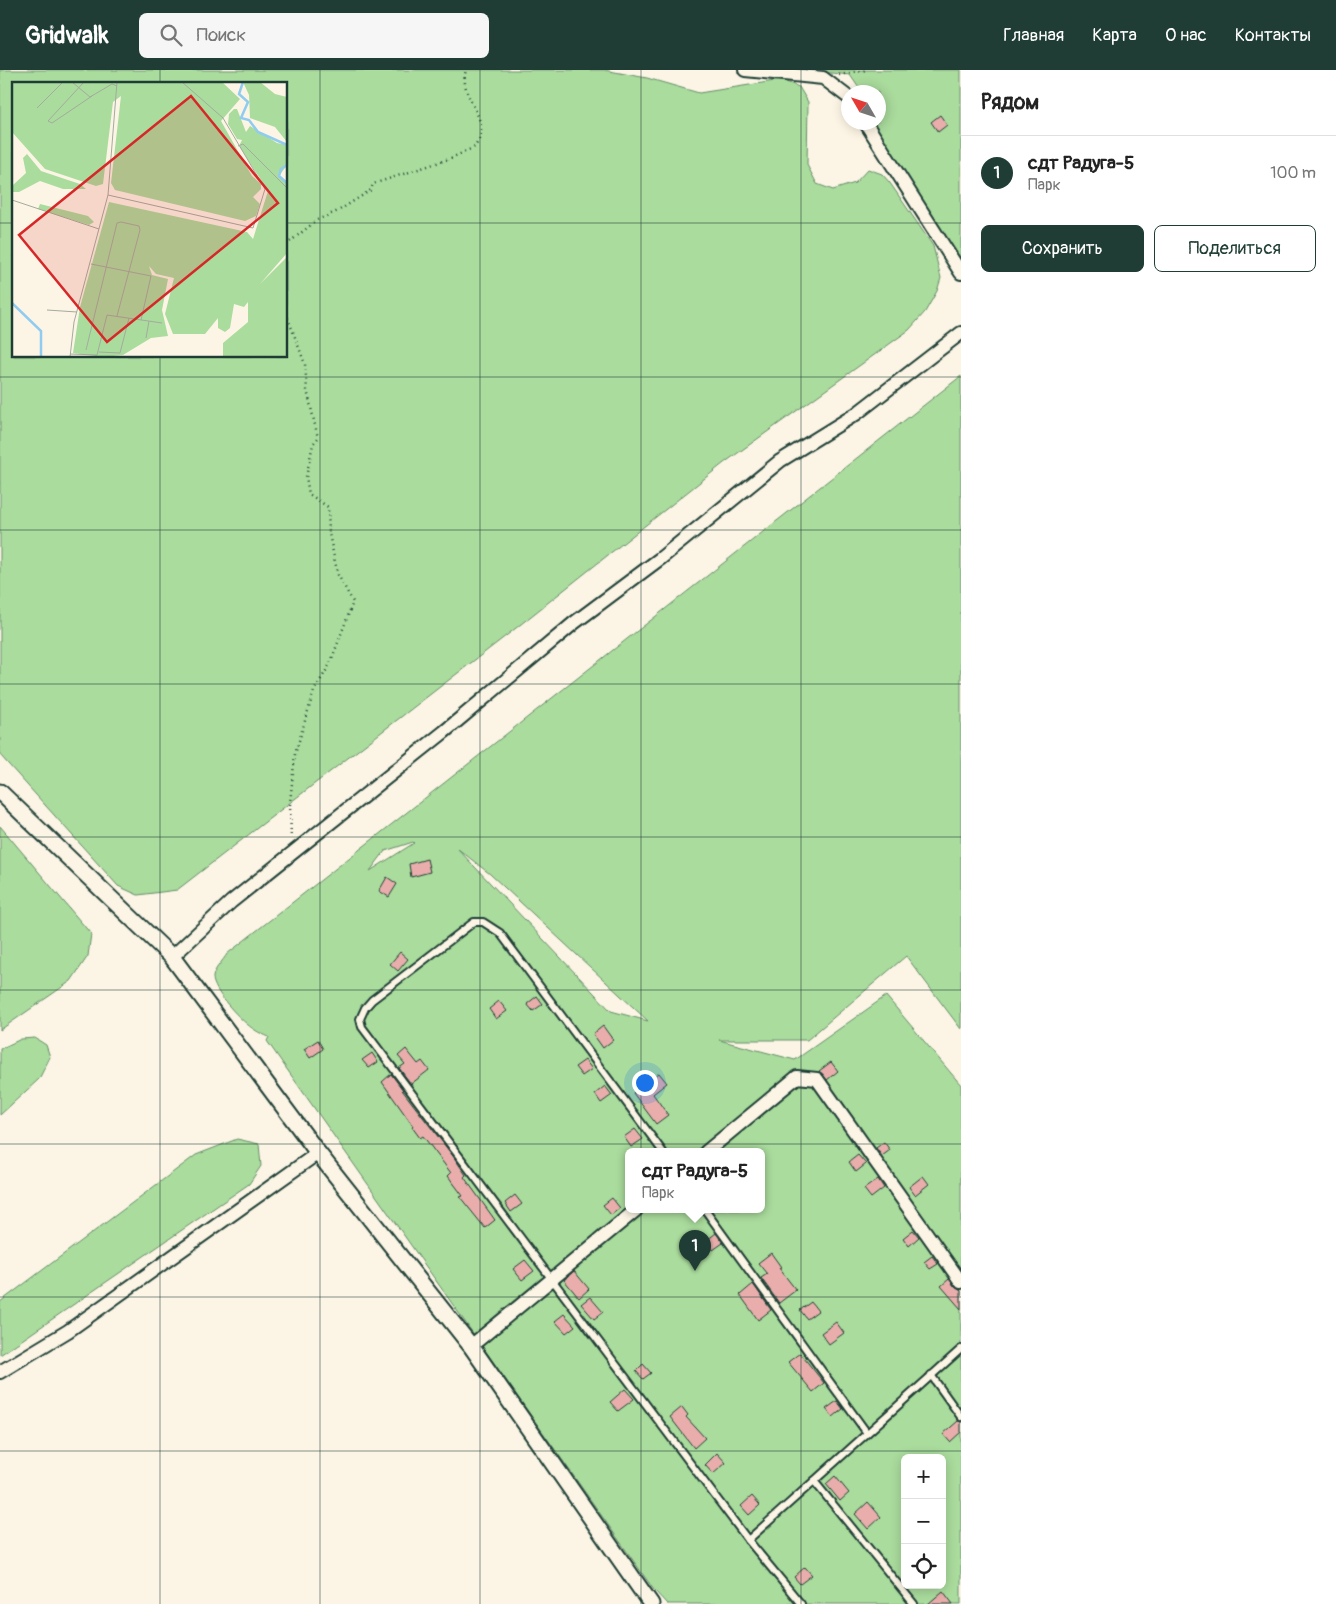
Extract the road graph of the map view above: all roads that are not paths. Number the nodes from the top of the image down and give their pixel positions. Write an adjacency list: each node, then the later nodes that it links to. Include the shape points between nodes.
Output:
1 (745, 70): 2 (street, via 823,78)
2 (841, 92)
3 (870, 130): 4 (street)
4 (961, 273)
5 (961, 332): 7 (street, via 856,414 780,460 231,902)
6 (0, 792): 7 (street)
7 (172, 956): 10 (street)
8 (660, 1148): 13 (lane, via 500,933 483,922 474,922 365,1008 360,1020 362,1027)
9 (711, 1148): 14 (street, via 797,1077 817,1079)
10 (318, 1153): 15 (street); 17 (street, via 68,1330)
11 (632, 1213): 13 (street)
12 (707, 1213): 20 (lane)
13 (551, 1280): 15 (street); 22 (lane)
14 (961, 1282)
15 (471, 1346): 23 (street)
16 (961, 1349): 18 (lane)
17 (0, 1372)
18 (931, 1376): 19 (lane); 20 (lane)
19 (961, 1417)
20 (867, 1433): 21 (lane)
21 (814, 1481): 22 (lane); 25 (lane)
22 (748, 1540): 24 (lane)
23 (651, 1604)
24 (801, 1604)
25 (914, 1604)

